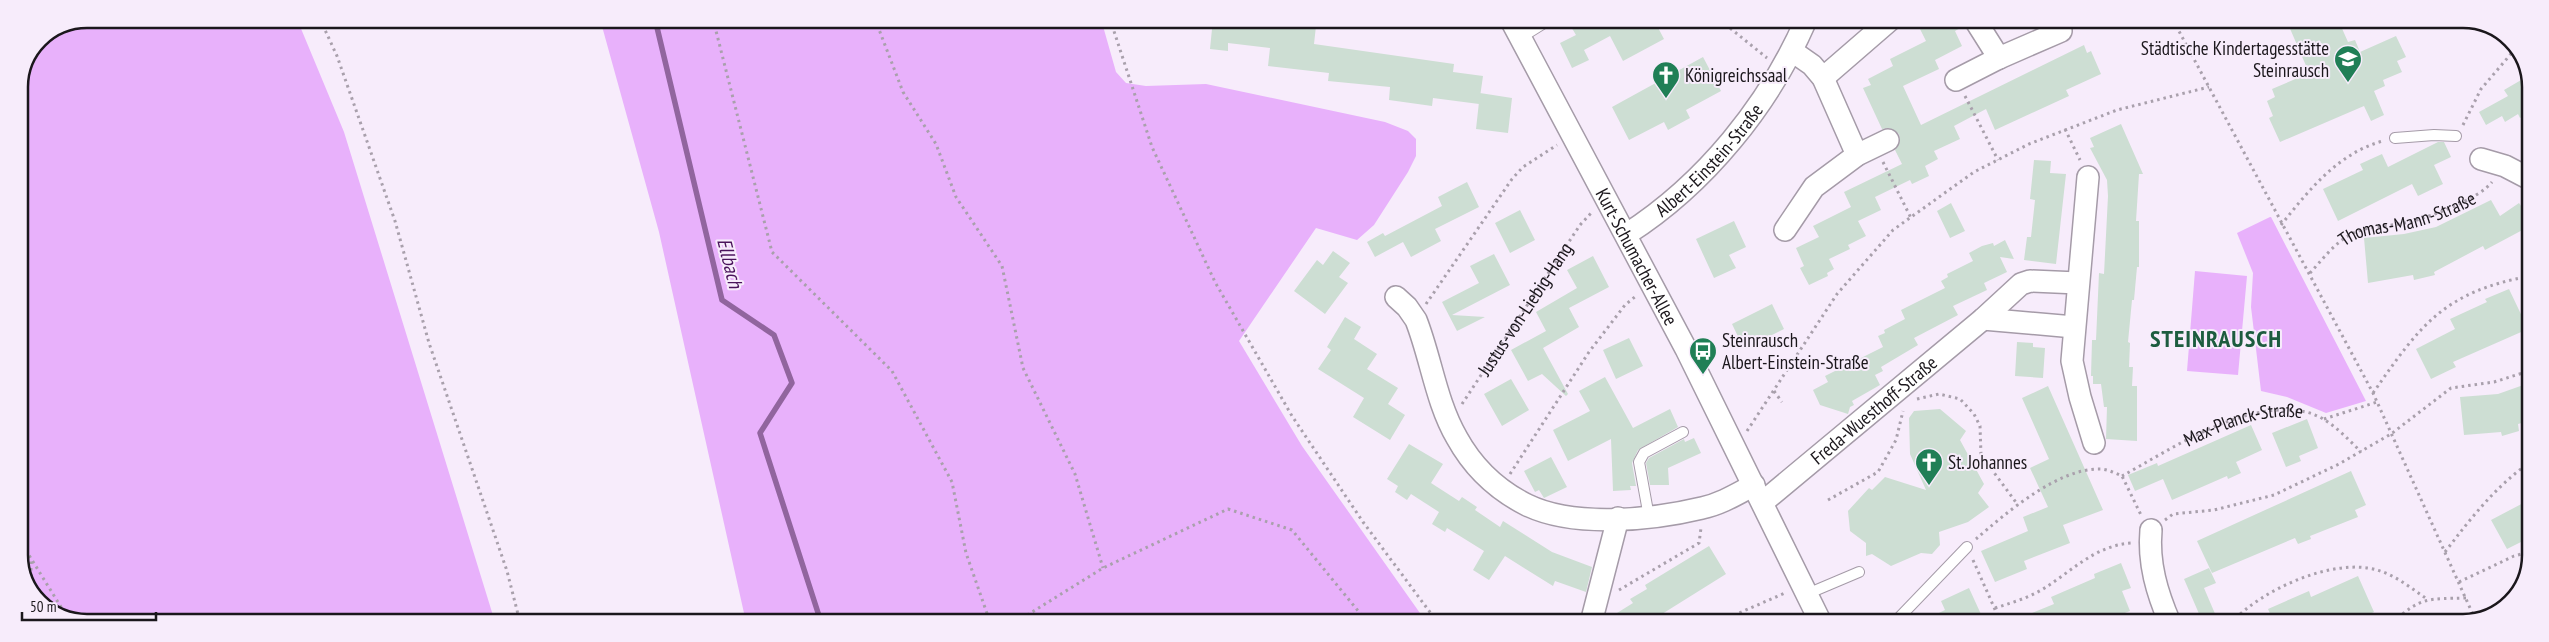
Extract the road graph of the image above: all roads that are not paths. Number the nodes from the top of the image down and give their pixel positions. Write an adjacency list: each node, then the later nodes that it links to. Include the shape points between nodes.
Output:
1 (1802, 28): 7 (street, Albert-Einstein-Straße)
2 (1881, 28): 8 (street)
3 (1980, 28): 6 (street)
4 (1516, 29): 16 (street, Kurt-Schumacher-Allee)
5 (2061, 31): 6 (street)
6 (1999, 58): 9 (street)
7 (1788, 59): 8 (street, via 1812,65); 16 (street, Albert-Einstein-Straße, via 1759,104 1693,182 1669,205)
8 (1823, 78): 15 (street, via 1874,147 1814,187)
9 (1956, 80)
10 (2456, 136): 11 (lane)
11 (2395, 138)
12 (2481, 159): 13 (street, Thomas-Mann-Straße)
13 (2521, 174)
14 (2088, 177): 17 (street)
15 (1785, 230)
16 (1627, 234): 23 (street, Kurt-Schumacher-Allee)
17 (2078, 283): 19 (street, Freda-Wuesthoff-Straße, via 2030,281 2021,284); 20 (street)
18 (1396, 298): 25 (street, via 1408,307 1416,320 1449,424 1468,456 1500,489 1550,513 1578,518)
19 (1984, 319): 20 (street); 23 (street, Freda-Wuesthoff-Straße)
20 (2074, 327): 22 (street, via 2072,361)
21 (1683, 432): 24 (lane, via 1644,453 1640,462)
22 (2094, 443)
23 (1758, 493): 24 (street, via 1704,508); 29 (street, Kurt-Schumacher-Allee)
24 (1649, 517): 25 (street)
25 (1618, 518): 30 (street)
26 (2151, 537): 33 (street, via 2154,579)
27 (1967, 547): 32 (lane)
28 (1859, 572): 29 (lane)
29 (1805, 590): 31 (street, Kurt-Schumacher-Allee)
30 (1595, 613)
31 (1817, 614)
32 (1903, 614)
33 (2167, 614)

